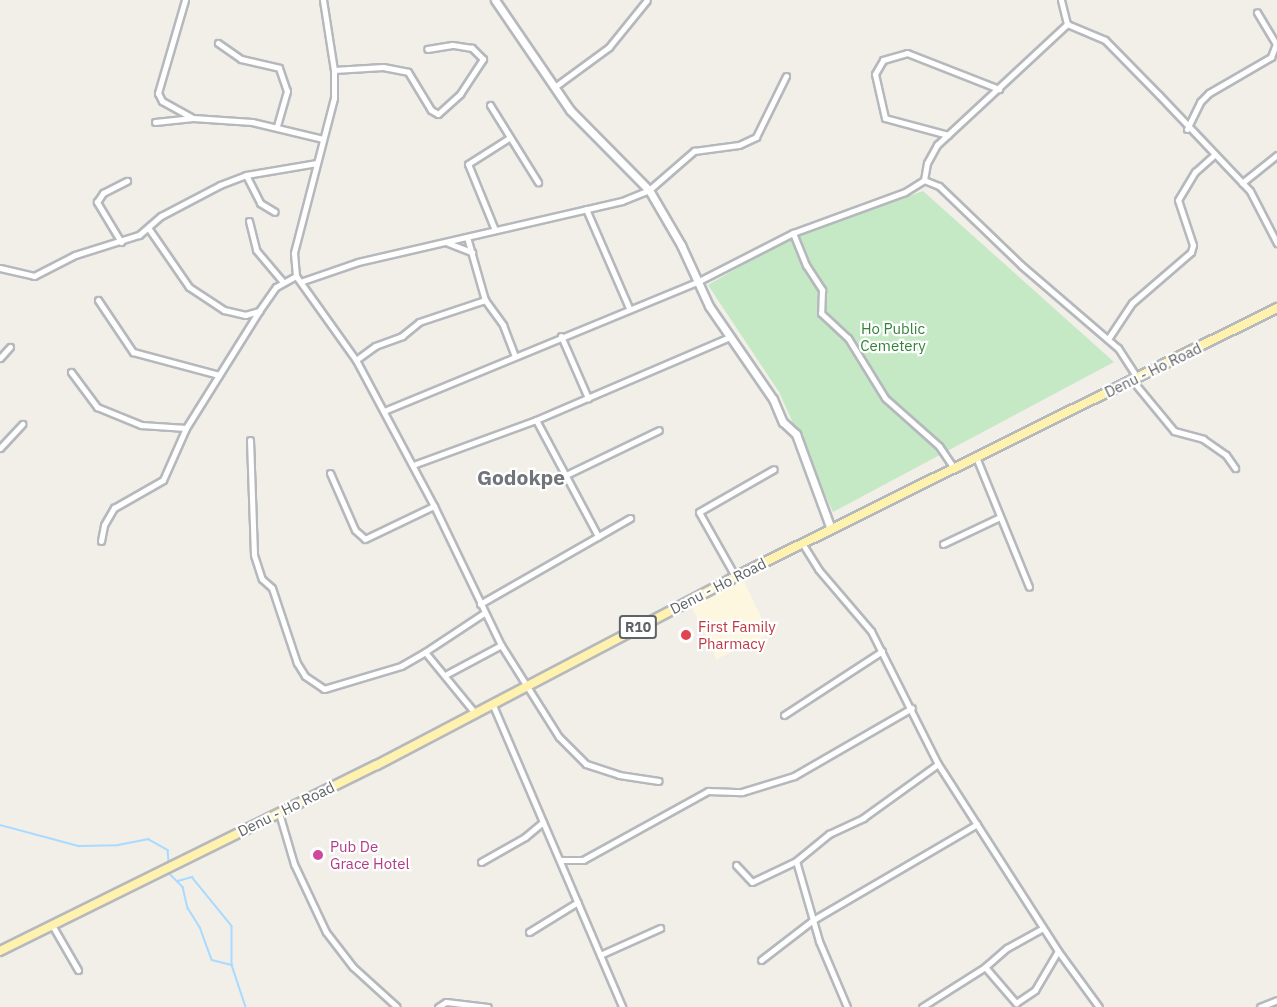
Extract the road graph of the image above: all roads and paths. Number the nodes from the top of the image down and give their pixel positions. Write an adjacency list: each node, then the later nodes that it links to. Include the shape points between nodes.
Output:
1 (185, 0): 15 (street, via 158,93 162,101)
2 (323, 0): 10 (street)
3 (495, 0): 12 (street)
4 (647, 0): 12 (street, via 609,47)
5 (1061, 0): 7 (street)
6 (1257, 12): 18 (street, via 1275,44 1271,57 1209,93 1200,102)
7 (1067, 24): 13 (street); 18 (street, via 1105,40)
8 (218, 42): 17 (street, via 241,59 279,68 287,91)
9 (427, 49): 10 (street, via 472,48 483,59 460,94 438,114 431,110 408,72 383,67)
10 (334, 70): 21 (street, via 334,98)
11 (786, 76): 30 (street, via 756,137 739,145 694,151)
12 (556, 86): 30 (street, via 570,110 596,140)
13 (999, 89): 19 (street); 19 (street, via 907,53 883,60 875,74 885,118)
14 (490, 105): 20 (street)
15 (193, 118): 16 (street); 17 (street)
16 (155, 122)
17 (277, 126): 21 (street)
18 (1188, 129): 22 (street)
19 (948, 135): 26 (street, via 927,163)
20 (509, 138): 28 (street); 35 (street, via 468,164)
21 (323, 139): 24 (street)
22 (1214, 155): 29 (street); 54 (street, via 1196,172 1178,200 1193,245 1191,252 1132,303)
23 (1277, 155): 29 (street)
24 (317, 163): 25 (street); 43 (street, via 294,253)
25 (246, 175): 32 (street, via 260,203); 34 (street, via 161,216)
26 (924, 180): 36 (street, via 905,192); 54 (street, via 939,186)
27 (127, 182): 38 (street, via 103,193 97,202)
28 (538, 182)
29 (1242, 183): 40 (street, via 1257,202)
30 (649, 190): 31 (street); 45 (street)
31 (586, 209): 35 (street); 49 (street)
32 (275, 212)
33 (249, 221): 46 (street, via 256,250)
34 (149, 229): 38 (street); 51 (street, via 180,276 195,291 224,310 245,315)
35 (495, 230): 37 (street)
36 (794, 234): 45 (street); 72 (street, via 806,265 822,290 821,313 848,338 885,398 939,446)
37 (467, 237): 39 (street); 41 (street)
38 (121, 242): 42 (street, via 75,255 34,276)
39 (447, 243): 41 (street); 44 (street, via 358,262)
40 (1277, 243)
41 (472, 252): 48 (street)
42 (0, 268)
43 (296, 276): 44 (street); 46 (street)
44 (303, 281): 58 (street)
45 (699, 281): 49 (street); 53 (street, via 709,306)
46 (283, 282): 51 (street)
47 (98, 300): 60 (street, via 133,352)
48 (485, 300): 56 (street, via 503,325); 58 (street, via 419,322 402,336 375,346)
49 (629, 308): 52 (street)
50 (1277, 308): 61 (main road, Denu - Ho Road / R10)
51 (259, 311): 60 (street)
52 (561, 336): 56 (street); 62 (street)
53 (730, 337): 62 (street); 80 (street, via 773,399 783,422 796,434)
54 (1108, 339): 61 (street, via 1129,359)
55 (10, 347): 57 (street)
56 (515, 356): 63 (street)
57 (0, 358)
58 (356, 360): 63 (street)
59 (71, 372): 66 (street, via 97,408 141,425)
60 (219, 375): 66 (street)
61 (1135, 379): 70 (main road, Denu - Ho Road / R10); 73 (street, via 1174,431 1203,439 1227,455)
62 (588, 398): 64 (street)
63 (384, 411): 71 (street)
64 (536, 420): 71 (street); 76 (street)
65 (22, 424): 69 (street)
66 (186, 428): 82 (street, via 163,480 114,508 104,525)
67 (659, 430): 76 (street)
68 (250, 440): 91 (street, via 254,555 262,579 272,588 305,676 324,689 401,666)
69 (0, 448)
70 (976, 457): 72 (main road, Denu - Ho Road / R10); 78 (street)
71 (413, 465): 77 (street)
72 (954, 468): 80 (main road, Denu - Ho Road / R10)
73 (1235, 468)
74 (774, 469): 85 (street, via 699,512)
75 (330, 473): 77 (street, via 355,530 365,539)
76 (566, 475): 81 (street)
77 (434, 506): 87 (street)
78 (1000, 517): 84 (street); 86 (street)
79 (630, 518): 81 (street)
80 (831, 529): 83 (main road, Denu - Ho Road / R10)
81 (598, 536): 87 (street)
82 (101, 541)
83 (802, 543): 85 (main road, Denu - Ho Road / R10); 90 (street, via 818,569 858,612)
84 (943, 544)
85 (735, 576): 93 (main road, Denu - Ho Road / R10)
86 (1029, 587)
87 (480, 604): 88 (street)
88 (484, 613): 89 (street); 91 (street)
89 (501, 645): 92 (street); 93 (street)
90 (882, 651): 95 (street); 97 (street)
91 (425, 652): 92 (street)
92 (447, 674): 96 (street)
93 (524, 686): 94 (main road, Denu - Ho Road / R10); 99 (street, via 578,760 619,775)
94 (492, 703): 96 (main road, Denu - Ho Road / R10); 101 (street)
95 (912, 708): 98 (street); 103 (street, via 794,776 742,792 708,791 583,860)
96 (475, 713): 100 (main road, Denu - Ho Road / R10)
97 (784, 715)
98 (938, 764): 102 (street); 104 (street, via 863,818 829,834)
99 (659, 781)
100 (279, 813): 109 (main road, Denu - Ho Road / R10); 120 (street, via 294,864 326,932 353,968)
101 (543, 822): 103 (street); 105 (street, via 518,842)
102 (977, 824): 108 (street); 111 (street)
103 (560, 860): 107 (street)
104 (796, 861): 106 (street, via 752,882); 108 (street)
105 (481, 862)
106 (736, 865)
107 (578, 902): 112 (street); 115 (street)
108 (813, 920): 116 (street); 124 (street)
109 (52, 925): 113 (main road, Denu - Ho Road / R10); 118 (street)
110 (660, 928): 115 (street)
111 (1043, 928): 114 (street); 117 (street, via 1007,948)
112 (529, 932)
113 (0, 951)
114 (1058, 951): 117 (street, via 1035,990 1016,1003); 126 (street)
115 (600, 955): 123 (street)
116 (761, 960)
117 (985, 967): 125 (street)
118 (78, 970)
119 (1277, 1000): 127 (street)
120 (396, 1007)
121 (438, 1007): 122 (street, via 446,1002)
122 (488, 1007)
123 (622, 1007)
124 (847, 1007)
125 (922, 1007)
126 (1099, 1007)
127 (1260, 1007)

